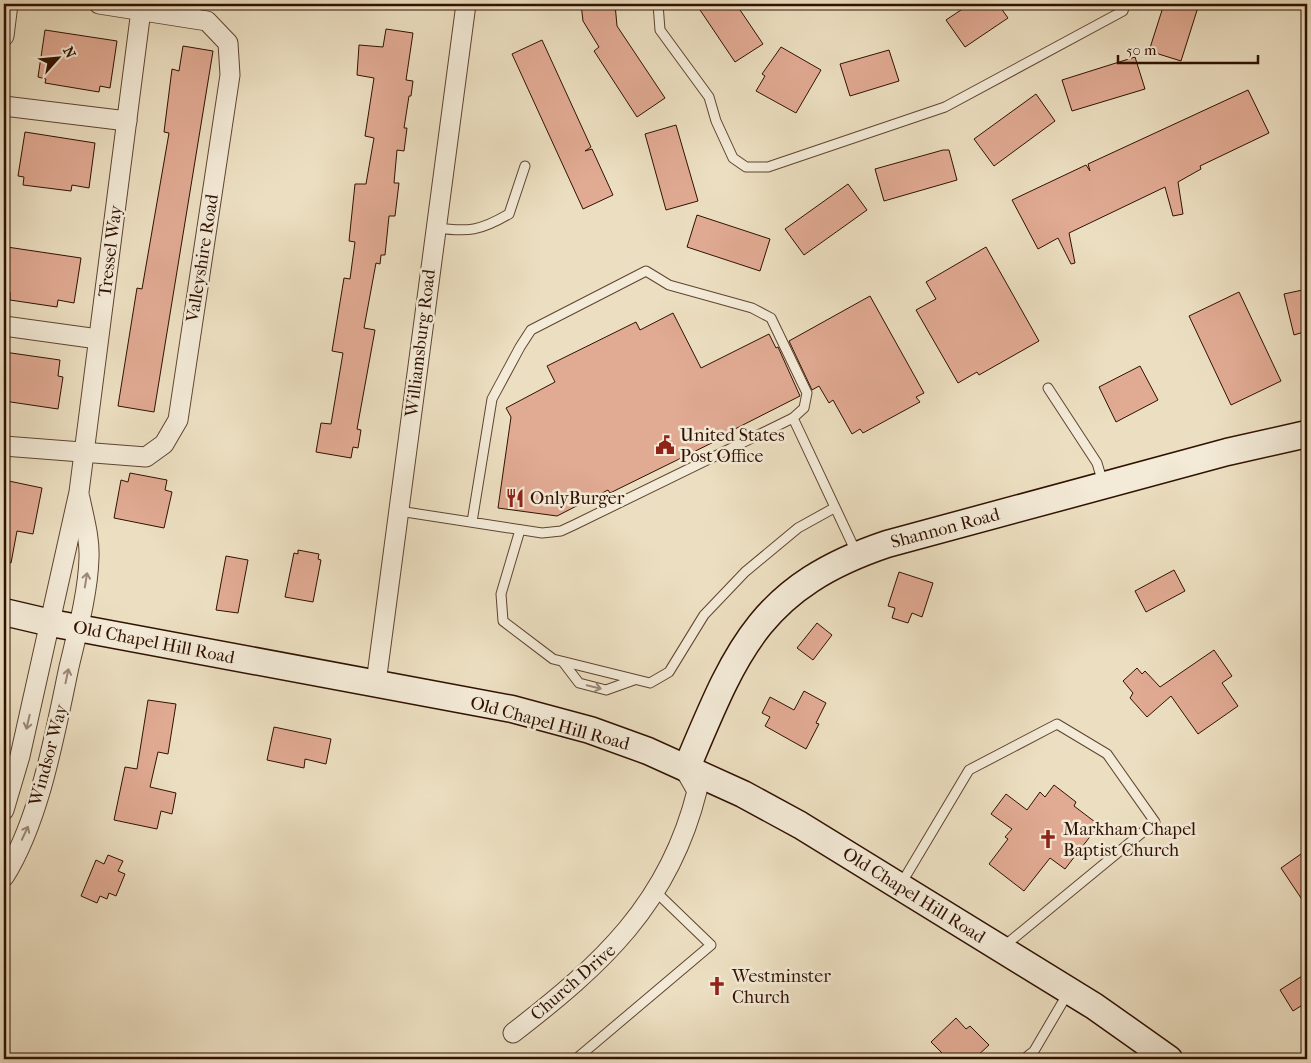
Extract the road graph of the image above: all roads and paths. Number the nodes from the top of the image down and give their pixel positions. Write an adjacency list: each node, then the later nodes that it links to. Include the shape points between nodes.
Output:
1 (8, 4): 7 (street)
2 (99, 4): 6 (street, Valleyshire Road)
3 (461, 4): 11 (street, Williamsburg Road)
4 (658, 4): 5 (lane, via 660,30 710,97 716,122 734,158 746,167 768,167 946,107 1123,10)
5 (1125, 4)
6 (142, 10): 9 (street, Tressel Way); 18 (street, Valleyshire Road, via 207,21 228,43 230,75 178,420 164,444 146,456)
7 (4, 36)
8 (4, 106): 9 (street)
9 (127, 121): 13 (street, Tressel Way)
10 (524, 166): 11 (lane, via 509,214 485,228)
11 (434, 228): 22 (street, Williamsburg Road)
12 (4, 326): 13 (street)
13 (98, 339): 18 (street, Tressel Way)
14 (1048, 388): 19 (lane, via 1097,463)
15 (793, 418): 21 (lane); 23 (lane, via 804,408 807,393 772,318 752,308 669,285 646,271 531,330 492,399); 24 (lane, via 561,531)
16 (1307, 434): 19 (street, Shannon Road)
17 (4, 446): 18 (street, Valleyshire Road)
18 (84, 453): 20 (street, Tressel Way)
19 (1104, 486): 25 (street, Shannon Road)
20 (79, 492): 27 (street, Tressel Way); 28 (street, Tressel Way, one-way to 20, via 89,558)
21 (834, 508): 25 (lane); 30 (lane, via 798,528 745,572 704,615 669,672 650,683)
22 (399, 511): 23 (lane); 31 (street, Williamsburg Road)
23 (472, 522): 24 (lane)
24 (520, 530): 29 (lane, via 501,594 503,621 553,659)
25 (857, 554): 32 (street, Shannon Road, via 816,575 790,594 756,628 722,684)
26 (4, 612): 27 (street, Old Chapel Hill Road)
27 (51, 623): 28 (street, Old Chapel Hill Road); 33 (street, Windsor Way, one-way to 33)
28 (78, 628): 31 (street, Old Chapel Hill Road); 34 (street, Windsor Way, one-way to 28, via 29,822 49,762)
29 (563, 662): 30 (lane); 30 (lane, one-way to 30, via 579,683 606,690)
30 (634, 680)
31 (376, 683): 32 (street, Old Chapel Hill Road, via 512,709 590,730)
32 (687, 767): 35 (street, Old Chapel Hill Road, via 800,825); 36 (street, Church Drive, via 685,770 697,791 690,817)
33 (4, 810)
34 (4, 877)
35 (900, 886): 37 (street, Old Chapel Hill Road); 37 (lane, via 969,770 1057,724 1107,754 1155,822)
36 (655, 891): 39 (street, Church Drive, via 616,946); 40 (lane, via 711,945)
37 (1001, 949): 38 (street, Old Chapel Hill Road)
38 (1070, 991): 41 (lane, via 1034,1051); 42 (street, Old Chapel Hill Road)
39 (513, 1033)
40 (576, 1059)
41 (1024, 1059)
42 (1169, 1059)

